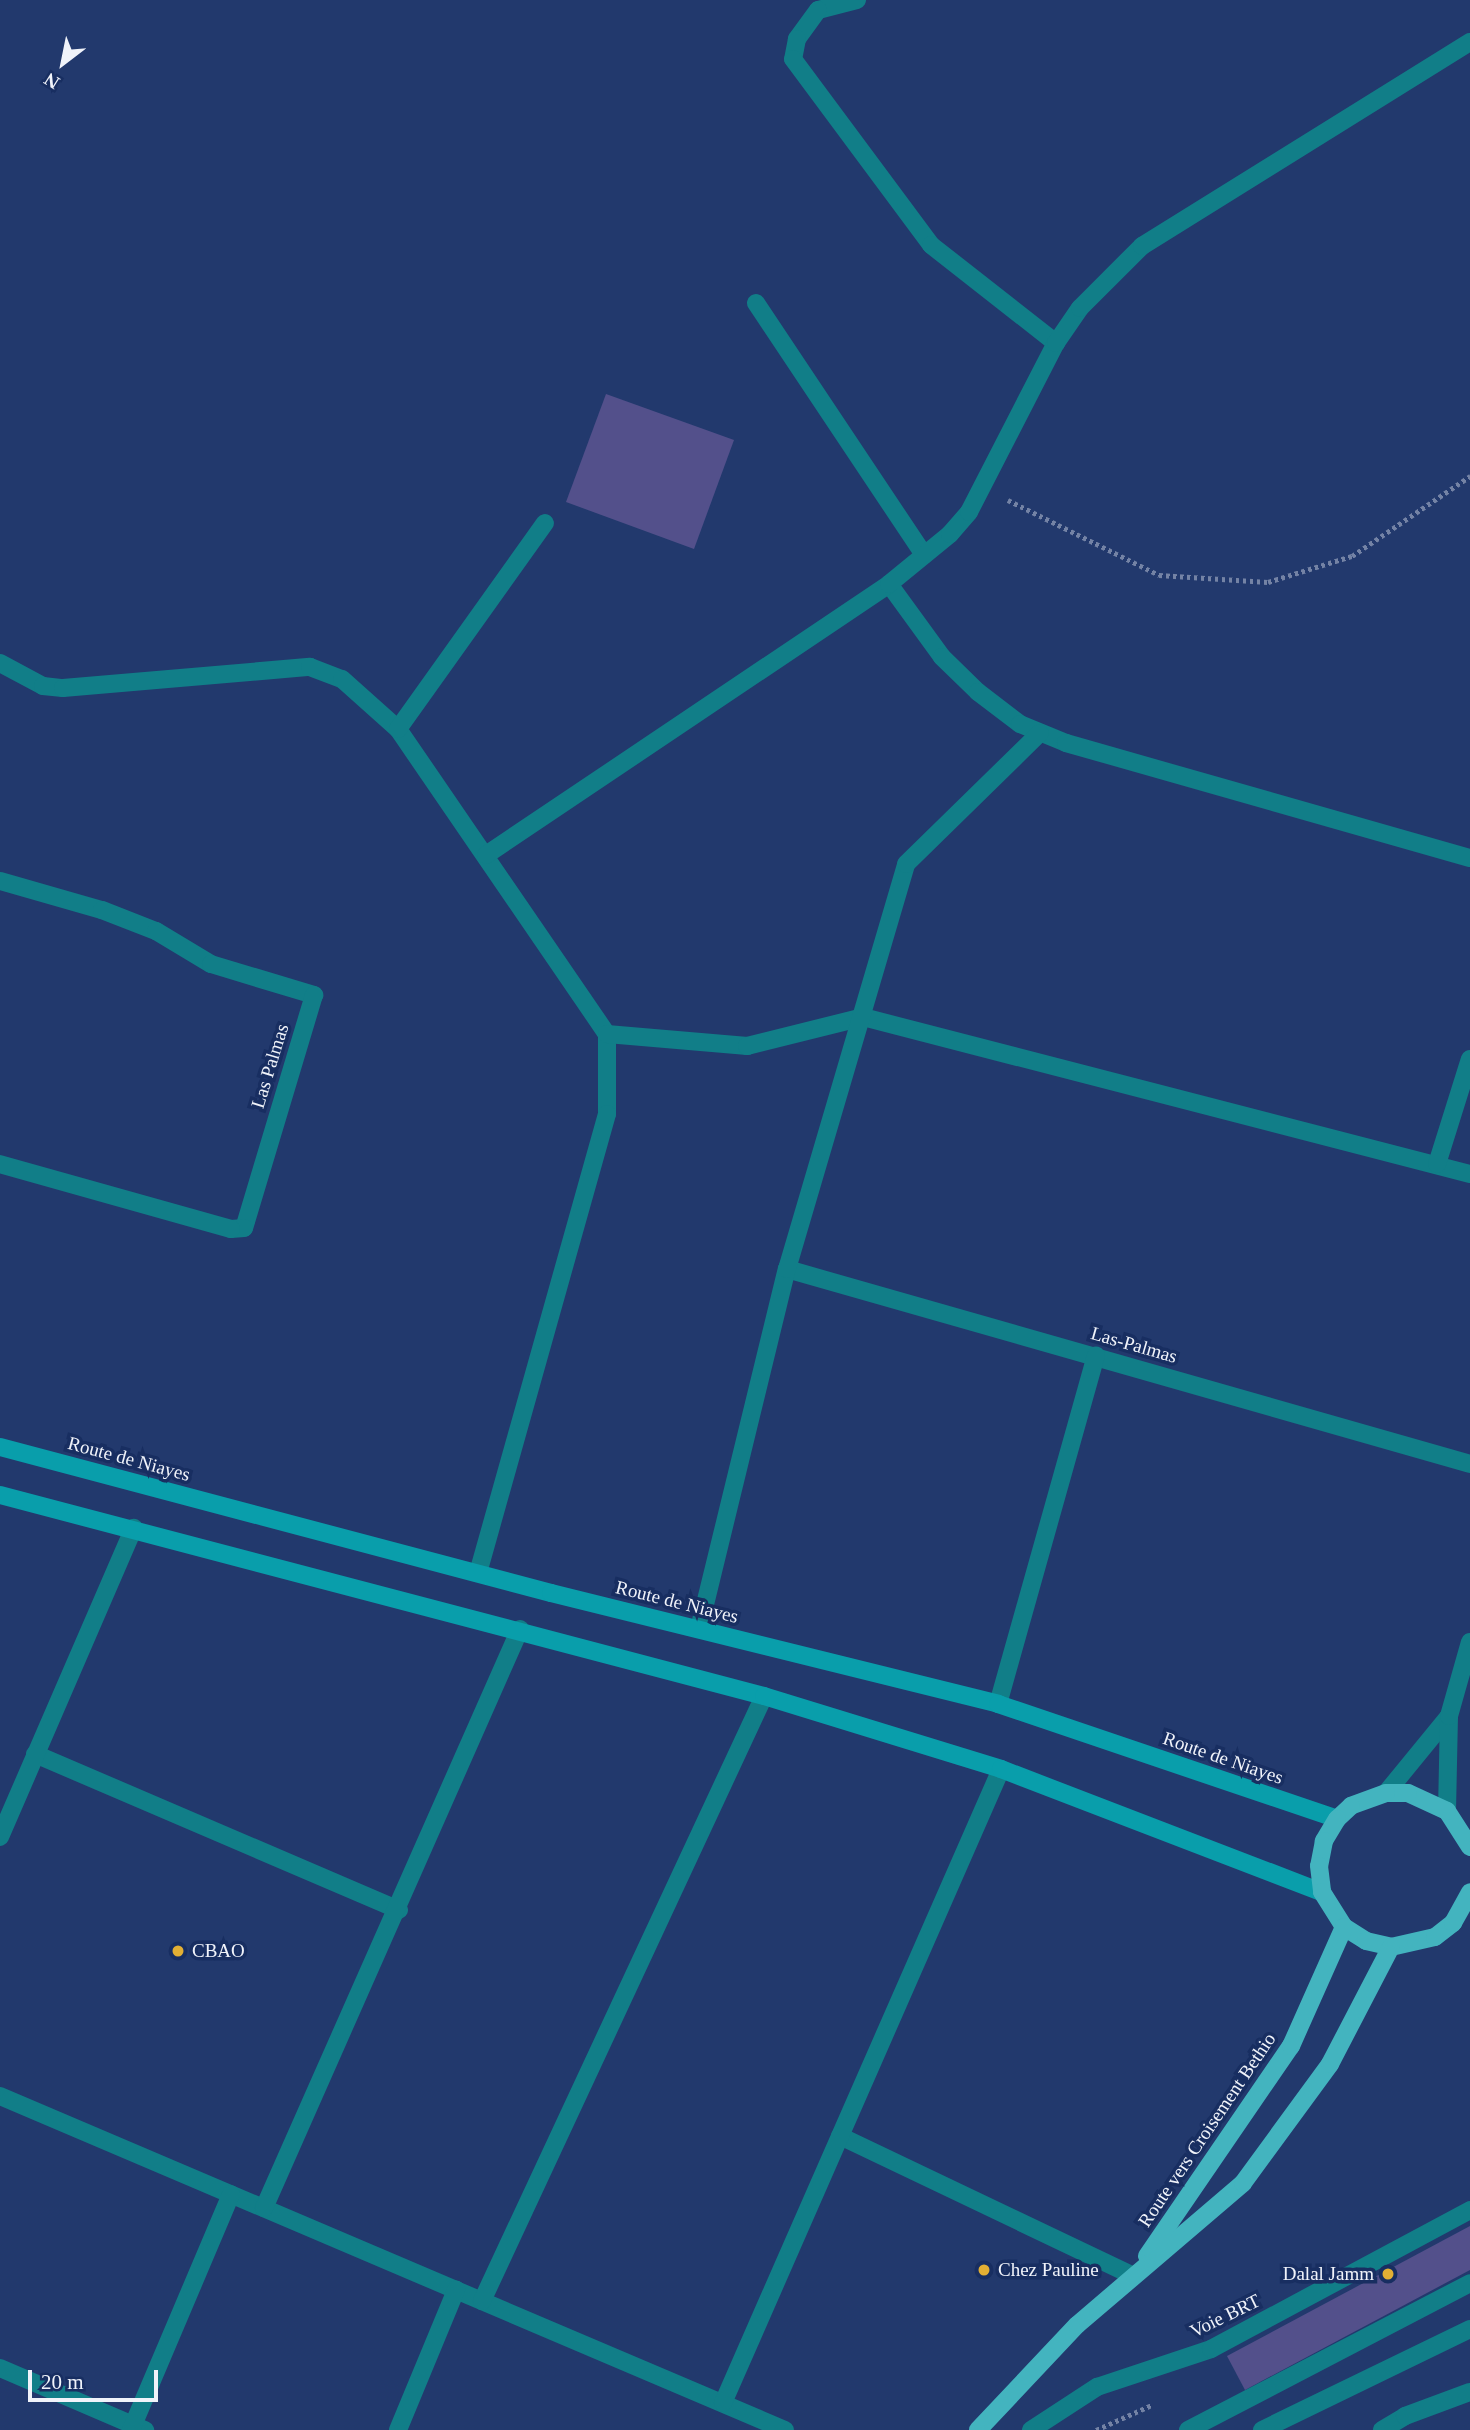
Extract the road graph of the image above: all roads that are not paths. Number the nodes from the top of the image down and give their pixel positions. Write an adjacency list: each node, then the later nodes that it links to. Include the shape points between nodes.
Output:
1 (857, 0): 4 (street, via 818,10 797,39 793,59 931,246)
2 (1470, 43): 4 (street, via 1142,246 1095,291)
3 (756, 303): 6 (street)
4 (1056, 343): 6 (street, via 983,486 950,534)
5 (545, 523): 9 (street)
6 (924, 555): 7 (street)
7 (889, 584): 10 (street, via 942,657 978,692); 11 (street)
8 (0, 663): 9 (street, via 43,686 63,688 325,669)
9 (398, 729): 11 (street)
10 (1040, 733): 12 (street); 14 (street, via 906,864)
11 (486, 855): 15 (street)
12 (1470, 858)
13 (0, 881): 17 (street, Las Palmas, via 102,910 156,931 211,964 313,995 244,1228 231,1229)
14 (863, 1017): 15 (street, via 747,1046); 18 (street); 20 (street)
15 (607, 1034): 26 (street, via 607,1114)
16 (1470, 1059): 18 (street)
17 (0, 1164)
18 (1437, 1164): 19 (street)
19 (1470, 1174)
20 (787, 1269): 21 (street, Las-Palmas); 28 (street)
21 (1096, 1356): 23 (street, Las-Palmas); 31 (street)
22 (0, 1447): 26 (main road, Route de Niayes)
23 (1470, 1464)
24 (0, 1494): 25 (main road)
25 (134, 1528): 27 (main road); 33 (street)
26 (478, 1573): 28 (main road, Route de Niayes)
27 (520, 1629): 30 (main road); 42 (street)
28 (699, 1629): 31 (main road, Route de Niayes)
29 (1470, 1642): 32 (street)
30 (764, 1696): 34 (main road); 53 (street)
31 (998, 1704): 37 (main road, Route de Niayes)
32 (1449, 1716): 35 (street); 36 (street)
33 (35, 1754): 38 (street); 42 (street)
34 (1001, 1769): 40 (main road); 46 (street)
35 (1386, 1793): 36 (main road, via 1408,1793); 37 (main road, via 1351,1806)
36 (1447, 1811): 39 (main road)
37 (1338, 1819): 40 (main road, via 1324,1841 1319,1866)
38 (0, 1837)
39 (1470, 1846)
40 (1322, 1892): 43 (main road)
41 (1469, 1900): 44 (main road, via 1435,1937)
42 (399, 1910): 48 (street)
43 (1344, 1927): 44 (main road, via 1366,1941); 50 (main road, Route vers Croisement Bethio, via 1291,2046 1270,2081)
44 (1391, 1947): 50 (main road, Route vers Croisement Bethio, via 1329,2064 1243,2183)
45 (0, 2096): 47 (street)
46 (840, 2136): 50 (street); 57 (street)
47 (232, 2194): 48 (street); 58 (street)
48 (264, 2208): 52 (street)
49 (1470, 2210): 62 (street, Voie BRT, via 1212,2349 1097,2387)
50 (1133, 2276): 61 (main road, Route vers Croisement Bethio, via 1077,2325)
51 (1470, 2283): 63 (street)
52 (456, 2290): 53 (street); 59 (street)
53 (482, 2301): 57 (street)
54 (1470, 2329): 64 (street)
55 (0, 2368): 58 (street)
56 (1470, 2392): 65 (street, via 1405,2416)
57 (723, 2403): 60 (street)
58 (136, 2428)
59 (398, 2430)
60 (785, 2430)
61 (978, 2430)
62 (1031, 2430)
63 (1188, 2430)
64 (1262, 2430)
65 (1382, 2430)

